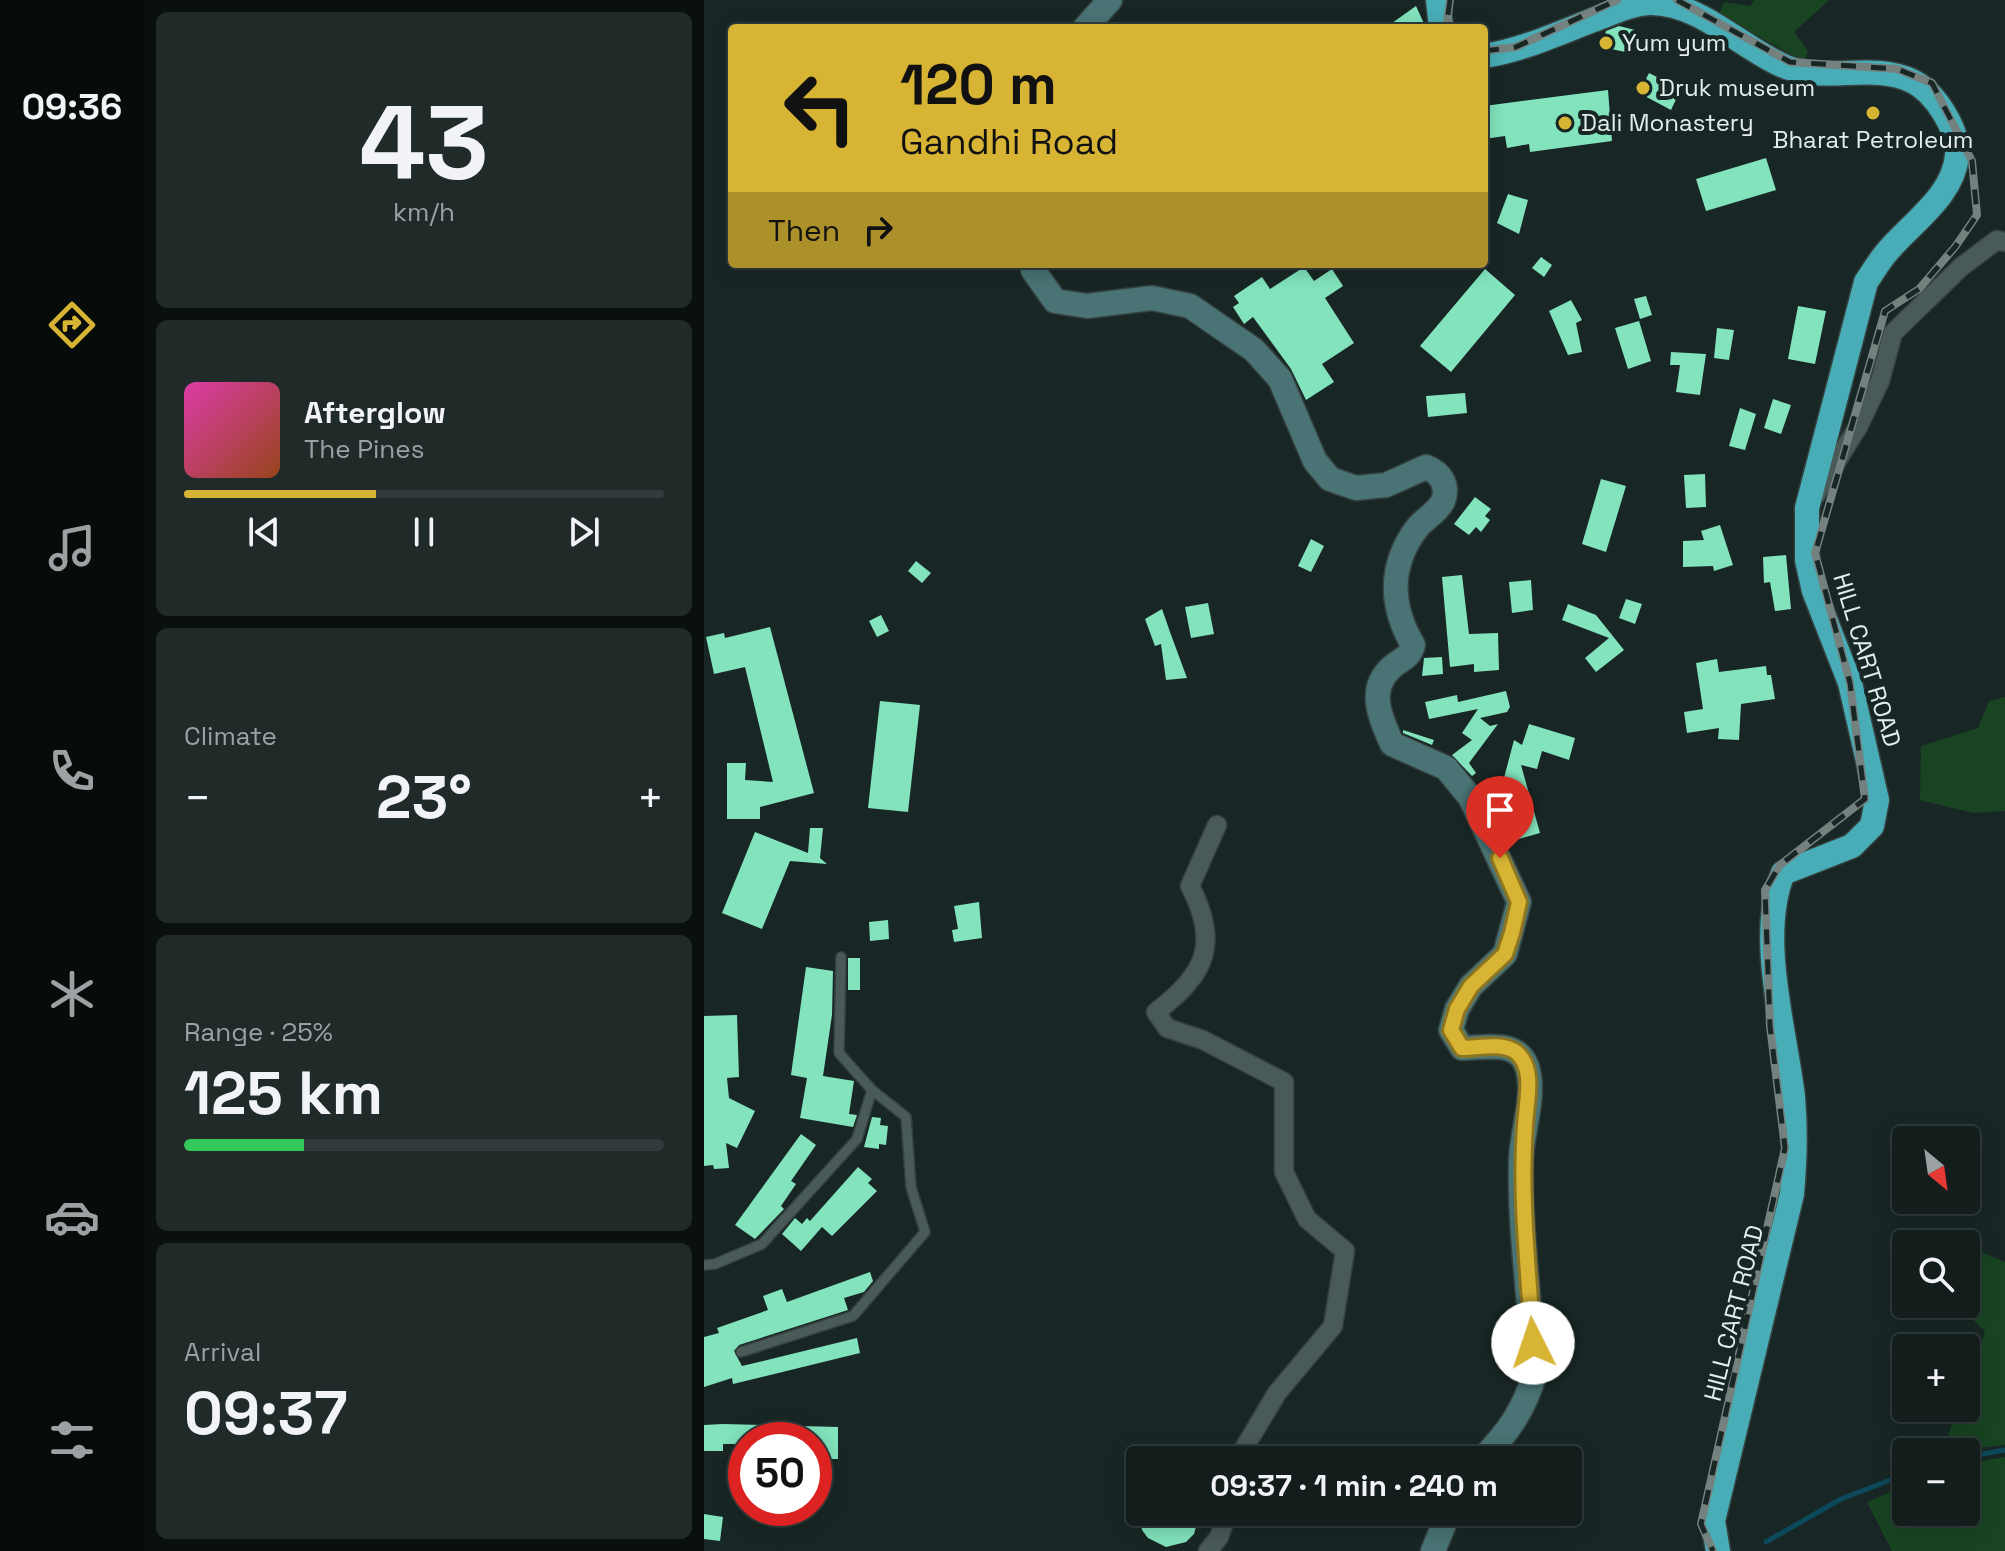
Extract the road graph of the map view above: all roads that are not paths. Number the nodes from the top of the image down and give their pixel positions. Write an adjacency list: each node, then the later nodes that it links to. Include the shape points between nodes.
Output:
1 (1110, 0): 3 (main road)
2 (1438, 0): 4 (highway)
3 (1089, 24)
4 (1441, 24)
5 (1488, 55): 8 (highway, HILL CART ROAD, via 1650,3 1684,9 1786,67 1812,74 1884,74 1913,81 1937,103 1952,129 1957,155 1948,184 1866,282)
6 (2005, 242): 8 (street, via 1997,240 1961,267 1893,333 1880,381 1858,427)
7 (1034, 268): 15 (main road, via 1055,301 1087,306 1152,298 1190,306 1217,323 1254,350 1280,379 1315,461 1330,479 1356,488 1386,485 1426,467 1438,471 1445,484 1442,503 1417,527 1400,557 1393,593 1401,626 1413,645 1410,656 1381,679 1376,696 1392,744 1446,768 1470,797 1519,902 1505,954 1471,986 1451,1030 1462,1048 1499,1046 1515,1052 1527,1066 1521,1159 1535,1373 1525,1405)
8 (1807, 508): 20 (highway, HILL CART ROAD, via 1807,560 1814,591 1850,683 1877,800 1872,826 1852,846 1783,873 1773,896 1773,949 1796,1148 1792,1194 1713,1521)
9 (1217, 825): 14 (street, via 1190,886 1208,933 1200,964 1181,993 1156,1012 1167,1028 1203,1040 1284,1082 1284,1172 1307,1219 1345,1251 1333,1326 1277,1393)
10 (841, 957): 11 (lane, via 839,1053)
11 (872, 1090): 12 (lane, via 857,1139 762,1244); 13 (lane, via 906,1117 911,1187 925,1232 853,1316)
12 (704, 1265)
13 (741, 1352)
14 (1245, 1446)
15 (1494, 1446)
16 (1223, 1526): 18 (street)
17 (1443, 1526): 19 (main road)
18 (1208, 1551)
19 (1433, 1551)
20 (1718, 1551)

